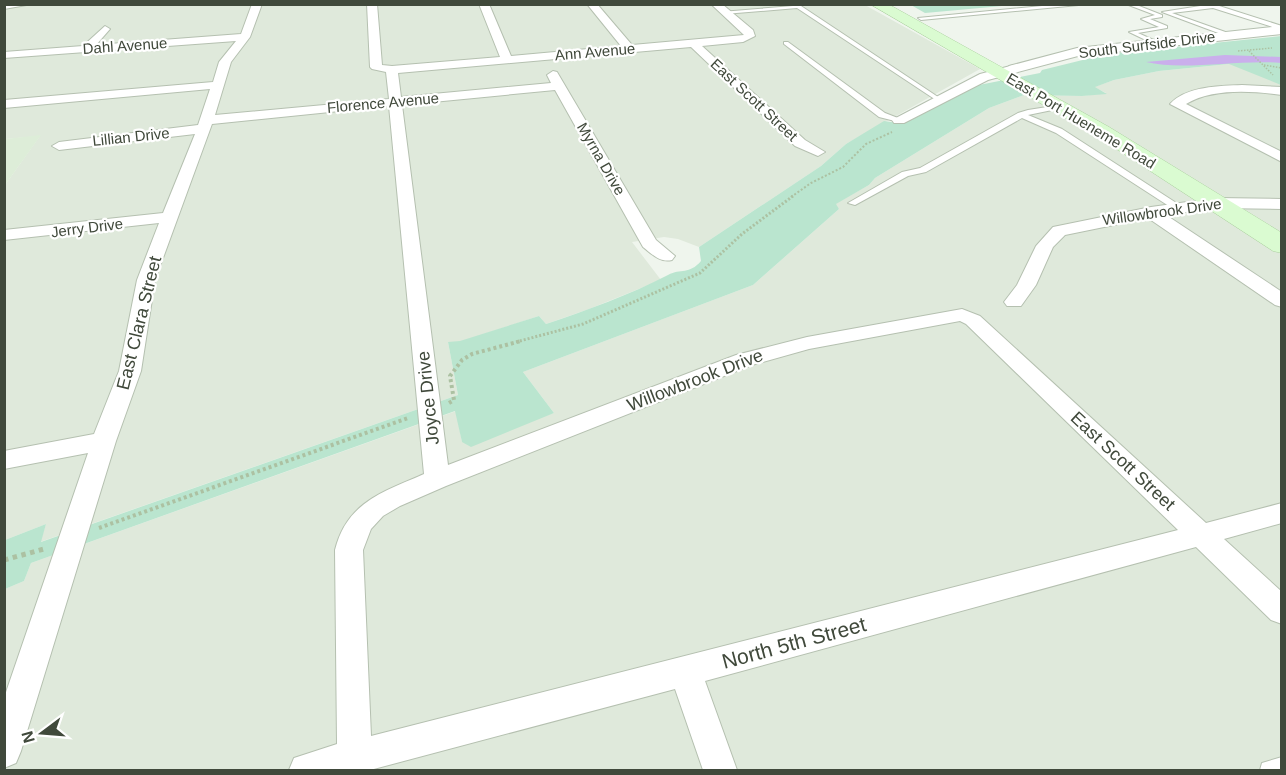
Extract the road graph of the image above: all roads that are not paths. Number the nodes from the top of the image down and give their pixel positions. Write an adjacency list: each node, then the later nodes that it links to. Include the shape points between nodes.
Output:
1 (28, 4): 13 (street)
2 (257, 4): 22 (street, East Clara Street)
3 (372, 4): 31 (street, via 376,67)
4 (484, 4): 30 (street)
5 (591, 4): 27 (street)
6 (715, 4): 15 (street, Ann Avenue)
7 (877, 4): 32 (main road, East Port Hueneme Road)
8 (895, 4): 17 (main road, East Port Hueneme Road)
9 (1087, 4): 17 (lane)
10 (1128, 4): 16 (lane)
11 (1229, 4): 18 (lane)
12 (1211, 5): 20 (lane); 21 (lane, via 1165,12)
13 (4, 6)
14 (795, 6): 15 (lane); 36 (lane)
15 (724, 12): 25 (street, Ann Avenue, via 750,36)
16 (1160, 15): 21 (lane); 24 (lane, via 1144,19 1165,27 1132,32)
17 (921, 18): 32 (main road, East Port Hueneme Road)
18 (1281, 22)
19 (105, 29): 26 (street)
20 (1281, 29): 21 (street, South Surfside Drive)
21 (1223, 36): 24 (street, South Surfside Drive)
22 (245, 37): 26 (street, Dahl Avenue); 33 (street, East Clara Street, via 229,55)
23 (786, 43): 41 (lane, via 882,115)
24 (1156, 43): 32 (street, South Surfside Drive, via 1077,52)
25 (694, 44): 27 (street, Ann Avenue); 45 (street, East Scott Street, via 801,143)
26 (86, 49): 28 (street, Dahl Avenue)
27 (629, 49): 29 (street, Ann Avenue)
28 (4, 55)
29 (544, 57): 30 (street, Ann Avenue); 34 (street, Myrna Drive)
30 (507, 60): 31 (street, Ann Avenue)
31 (392, 70): 37 (street, Joyce Drive)
32 (1007, 70): 36 (street); 39 (main road, East Port Hueneme Road); 48 (main road, East Port Hueneme Road, via 1089,109)
33 (217, 85): 38 (street); 42 (street, East Clara Street)
34 (560, 86): 37 (street, Florence Avenue); 58 (street, Myrna Drive, via 649,243)
35 (1281, 91): 44 (street, via 1233,90 1176,104)
36 (938, 99): 41 (street)
37 (396, 102): 42 (street, Florence Avenue); 64 (street, Joyce Drive)
38 (4, 104)
39 (1060, 107): 40 (lane); 49 (main road, East Port Hueneme Road)
40 (1021, 115): 50 (lane); 52 (lane, via 1059,130)
41 (900, 124)
42 (205, 125): 43 (street, Lillian Drive); 54 (street, East Clara Street)
43 (59, 146)
44 (1274, 150): 46 (street)
45 (818, 152)
46 (1281, 158)
47 (1281, 192): 48 (street, via 1258,194)
48 (1244, 202): 49 (street, Willowbrook Drive); 51 (street); 55 (main road, East Port Hueneme Road)
49 (1216, 203): 52 (street, Willowbrook Drive); 57 (main road, East Port Hueneme Road)
50 (852, 204)
51 (1281, 204)
52 (1178, 208): 53 (street, Willowbrook Drive)
53 (1151, 212): 59 (street); 60 (street, Willowbrook Drive, via 1069,227 1052,235 1023,293)
54 (169, 218): 56 (street, Jerry Drive); 62 (street, East Clara Street, via 146,280 130,371)
55 (1281, 225)
56 (4, 235)
57 (1281, 245)
58 (666, 256)
59 (1281, 301)
60 (1014, 302)
61 (962, 315): 64 (street, Willowbrook Drive, via 768,352); 66 (street, East Scott Street, via 973,320)
62 (104, 441): 63 (street); 69 (street, East Clara Street)
63 (4, 460)
64 (437, 479): 70 (street, via 374,509 352,537 349,550)
65 (1281, 513): 66 (street, North 5th Street)
66 (1201, 535): 67 (street, East Scott Street); 68 (street, North 5th Street)
67 (1281, 611)
68 (685, 672): 70 (street, North 5th Street); 73 (street)
69 (4, 751)
70 (355, 758): 72 (street, North 5th Street)
71 (1281, 766): 74 (lane)
72 (306, 771)
73 (720, 771)
74 (1269, 771)

